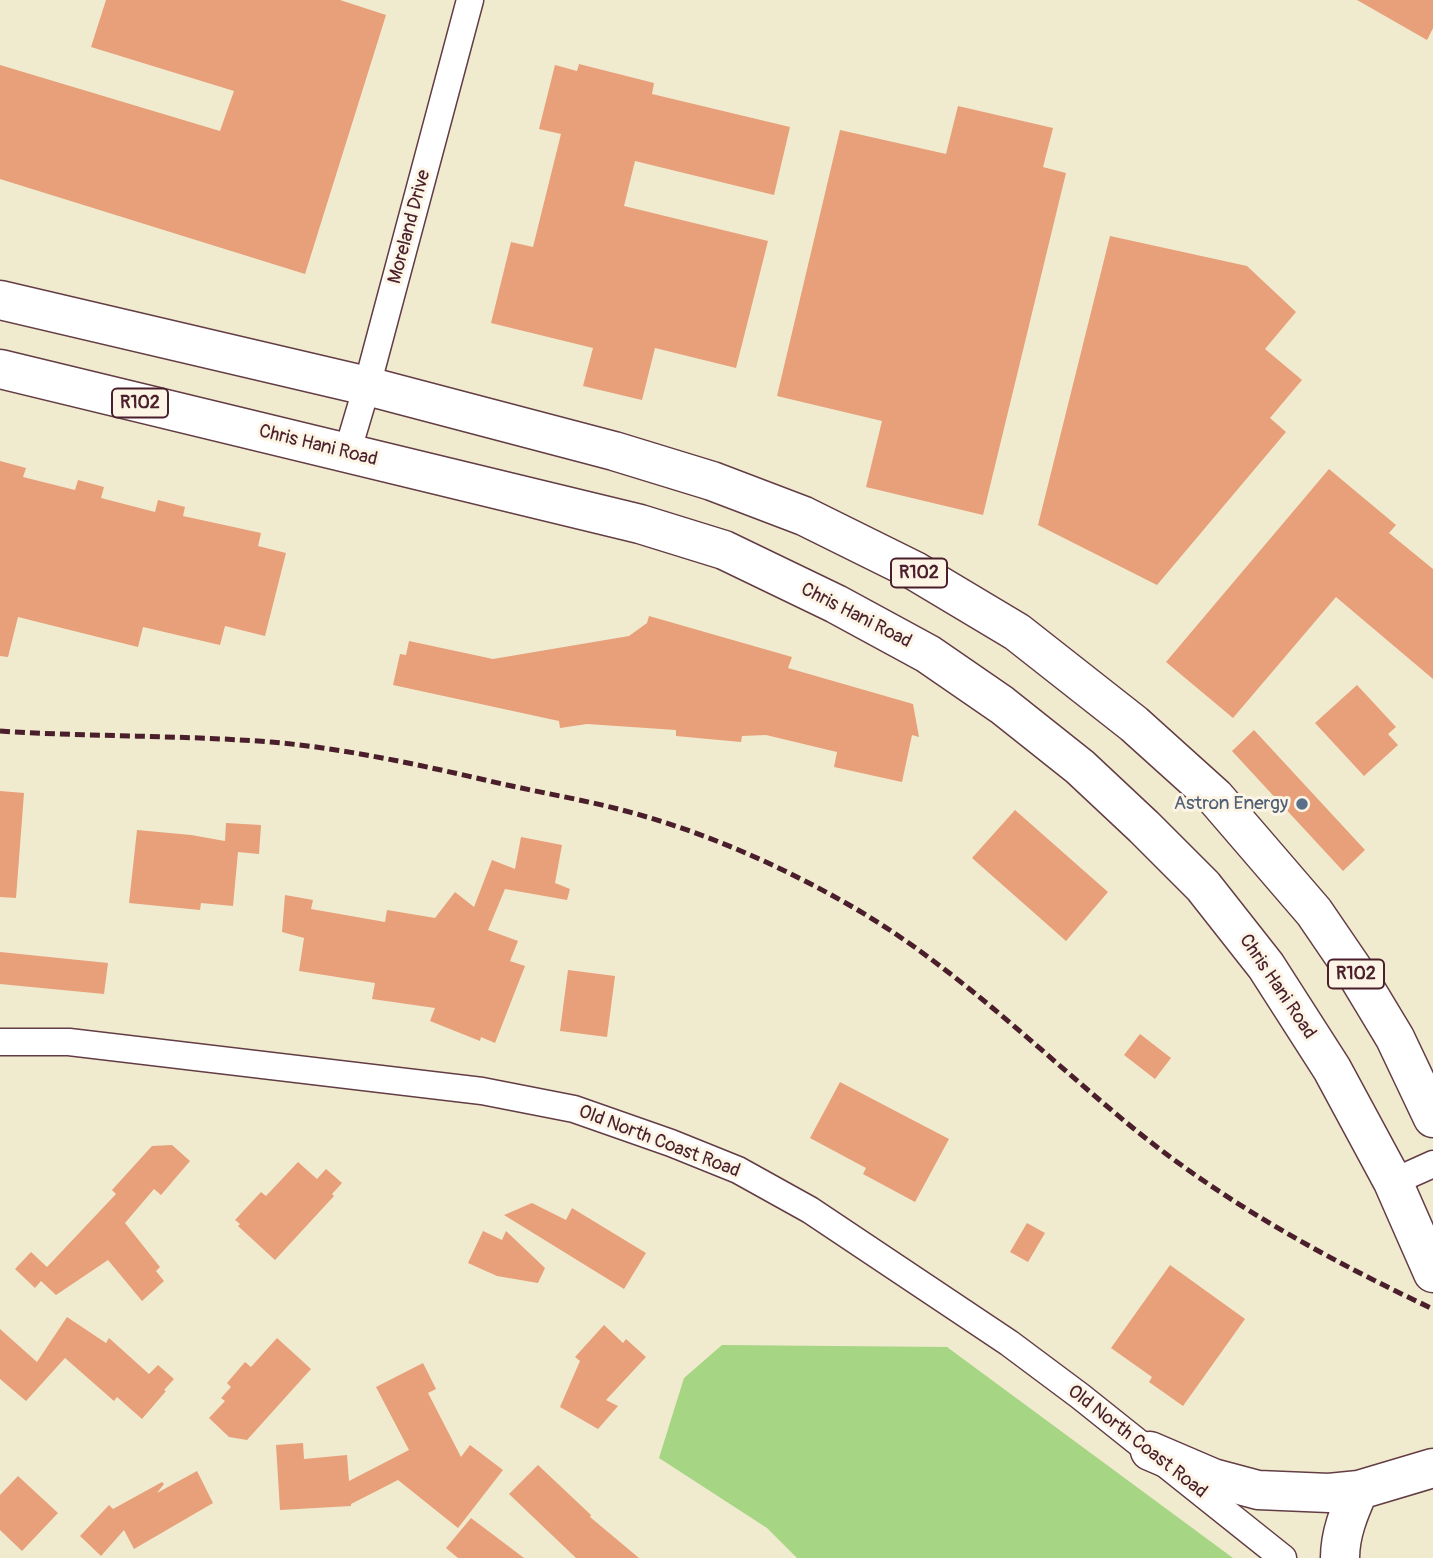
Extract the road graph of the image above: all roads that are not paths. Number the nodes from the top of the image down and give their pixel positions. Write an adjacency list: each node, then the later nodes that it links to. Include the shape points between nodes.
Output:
1 (470, 0): 4 (street, Moreland Drive)
2 (0, 300): 4 (main road, R102)
3 (0, 369): 5 (main road, Chris Hani Road / R102)
4 (368, 386): 5 (street, Moreland Drive); 6 (main road, R102, via 614,450 712,481 804,516 915,571 1017,632 1134,724 1215,796 1314,912)
5 (347, 453): 11 (main road, Chris Hani Road / R102, via 640,524 724,550 928,654 1002,705 1080,766 1203,886 1288,1000 1332,1069)
6 (1395, 1038): 8 (main road); 9 (main road, R102)
7 (0, 1042): 13 (street, Old North Coast Road, via 69,1042 482,1091 574,1109 671,1143 738,1170 810,1210 1009,1343)
8 (1433, 1064)
9 (1433, 1118)
10 (1433, 1164): 11 (street)
11 (1393, 1182): 12 (main road, Chris Hani Road / R102)
12 (1433, 1273)
13 (1150, 1451): 15 (main road, via 1213,1478 1258,1490); 16 (street, Old North Coast Road)
14 (1433, 1468): 15 (main road)
15 (1359, 1490): 17 (main road, via 1340,1542)
16 (1283, 1558)
17 (1340, 1558)

